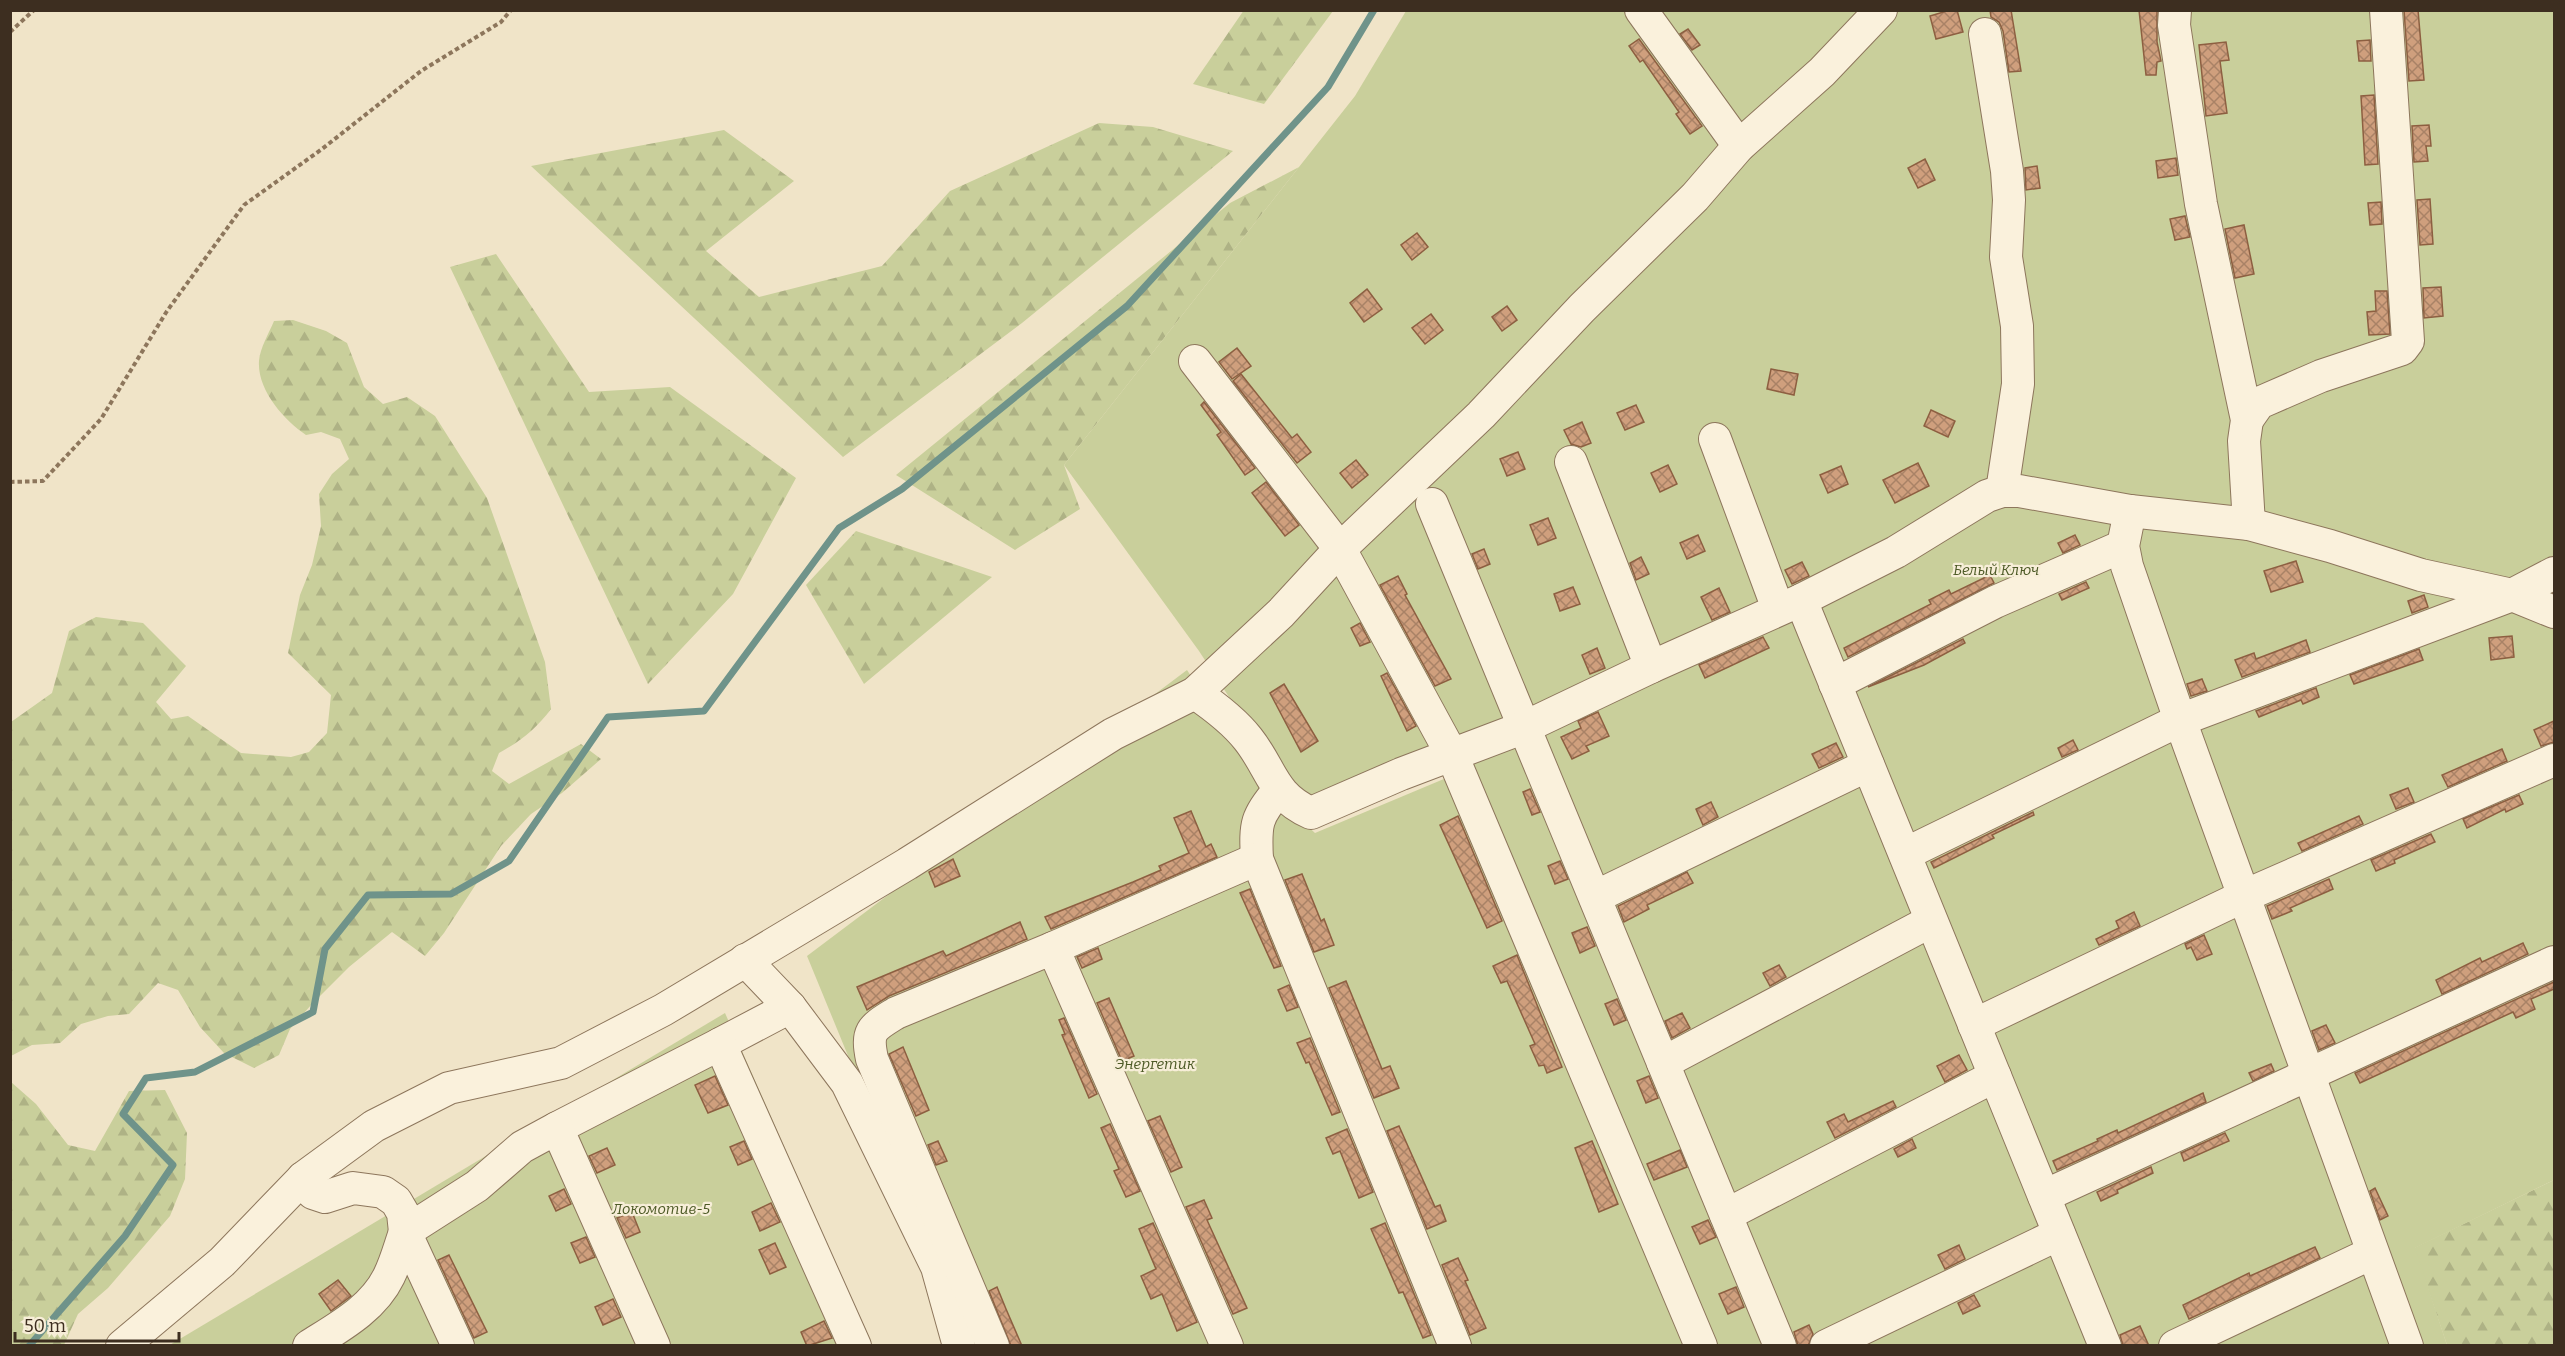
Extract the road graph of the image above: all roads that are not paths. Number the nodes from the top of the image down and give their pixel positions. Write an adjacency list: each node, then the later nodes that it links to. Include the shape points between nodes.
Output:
1 (1641, 10): 6 (street)
2 (2175, 10): 8 (street, via 2174,26 2201,204)
3 (2386, 10): 8 (street, via 2408,341 2402,349 2321,376 2259,403)
4 (1866, 16): 6 (street, via 1822,72)
5 (1985, 34): 11 (street, via 2007,171 2006,257 2017,326 2018,384)
6 (1739, 146): 16 (street, via 1481,415)
7 (1195, 361): 16 (street)
8 (2247, 420): 14 (street, via 2244,441)
9 (1715, 440): 19 (street)
10 (1571, 462): 21 (street)
11 (2002, 491): 13 (street); 19 (street, via 1987,496 1896,552)
12 (1432, 504): 25 (street)
13 (2130, 511): 14 (street); 15 (street)
14 (2249, 524): 18 (street, via 2421,575)
15 (2123, 546): 22 (street, via 1995,602); 24 (street)
16 (1340, 549): 23 (street, via 1281,613); 26 (street)
17 (2554, 573): 18 (street)
18 (2512, 595): 20 (street); 24 (street)
19 (1790, 604): 21 (street); 22 (street)
20 (2554, 612)
21 (1651, 667): 25 (street)
22 (1836, 684): 28 (street)
23 (1195, 693): 29 (street, via 1248,739); 36 (street, via 1113,734)
24 (2180, 720): 30 (street); 32 (street)
25 (1525, 728): 26 (street); 33 (street)
26 (1452, 755): 29 (street, via 1311,813 1292,805); 60 (street)
27 (2554, 760): 32 (street)
28 (1868, 765): 30 (street); 33 (street)
29 (1279, 789): 31 (street, via 1261,810 1256,833)
30 (1905, 854): 34 (street)
31 (1257, 859): 35 (street); 59 (street)
32 (2244, 896): 39 (street); 42 (street)
33 (1595, 897): 41 (street)
34 (1931, 921): 39 (street); 41 (street)
35 (1053, 948): 57 (street, via 896,1013 873,1027 868,1041 872,1059); 58 (street)
36 (745, 960): 38 (street); 45 (street, via 663,1010 561,1063 449,1088 374,1126)
37 (2554, 962): 42 (street)
38 (790, 1007): 40 (street); 56 (street, via 848,1083 937,1267)
39 (1974, 1025): 43 (street)
40 (720, 1044): 44 (street); 55 (street)
41 (1663, 1063): 47 (street)
42 (2310, 1076): 46 (street); 50 (street)
43 (1995, 1077): 46 (street); 47 (street)
44 (557, 1128): 48 (street, via 522,1147 477,1186); 54 (street)
45 (303, 1178): 48 (street, via 313,1193 325,1197 353,1188 383,1192 396,1201 403,1213); 51 (street, via 222,1262)
46 (2044, 1196): 49 (street)
47 (1726, 1215): 61 (street)
48 (405, 1232): 52 (street, via 389,1277 373,1300 356,1316); 53 (street)
49 (2059, 1234): 62 (street); 63 (street)
50 (2372, 1252): 64 (street); 65 (street)
51 (122, 1346)
52 (309, 1346)
53 (458, 1346)
54 (654, 1346)
55 (855, 1346)
56 (959, 1346)
57 (993, 1346)
58 (1227, 1346)
59 (1455, 1346)
60 (1701, 1346)
61 (1780, 1346)
62 (1826, 1346)
63 (2105, 1346)
64 (2175, 1346)
65 (2407, 1346)

